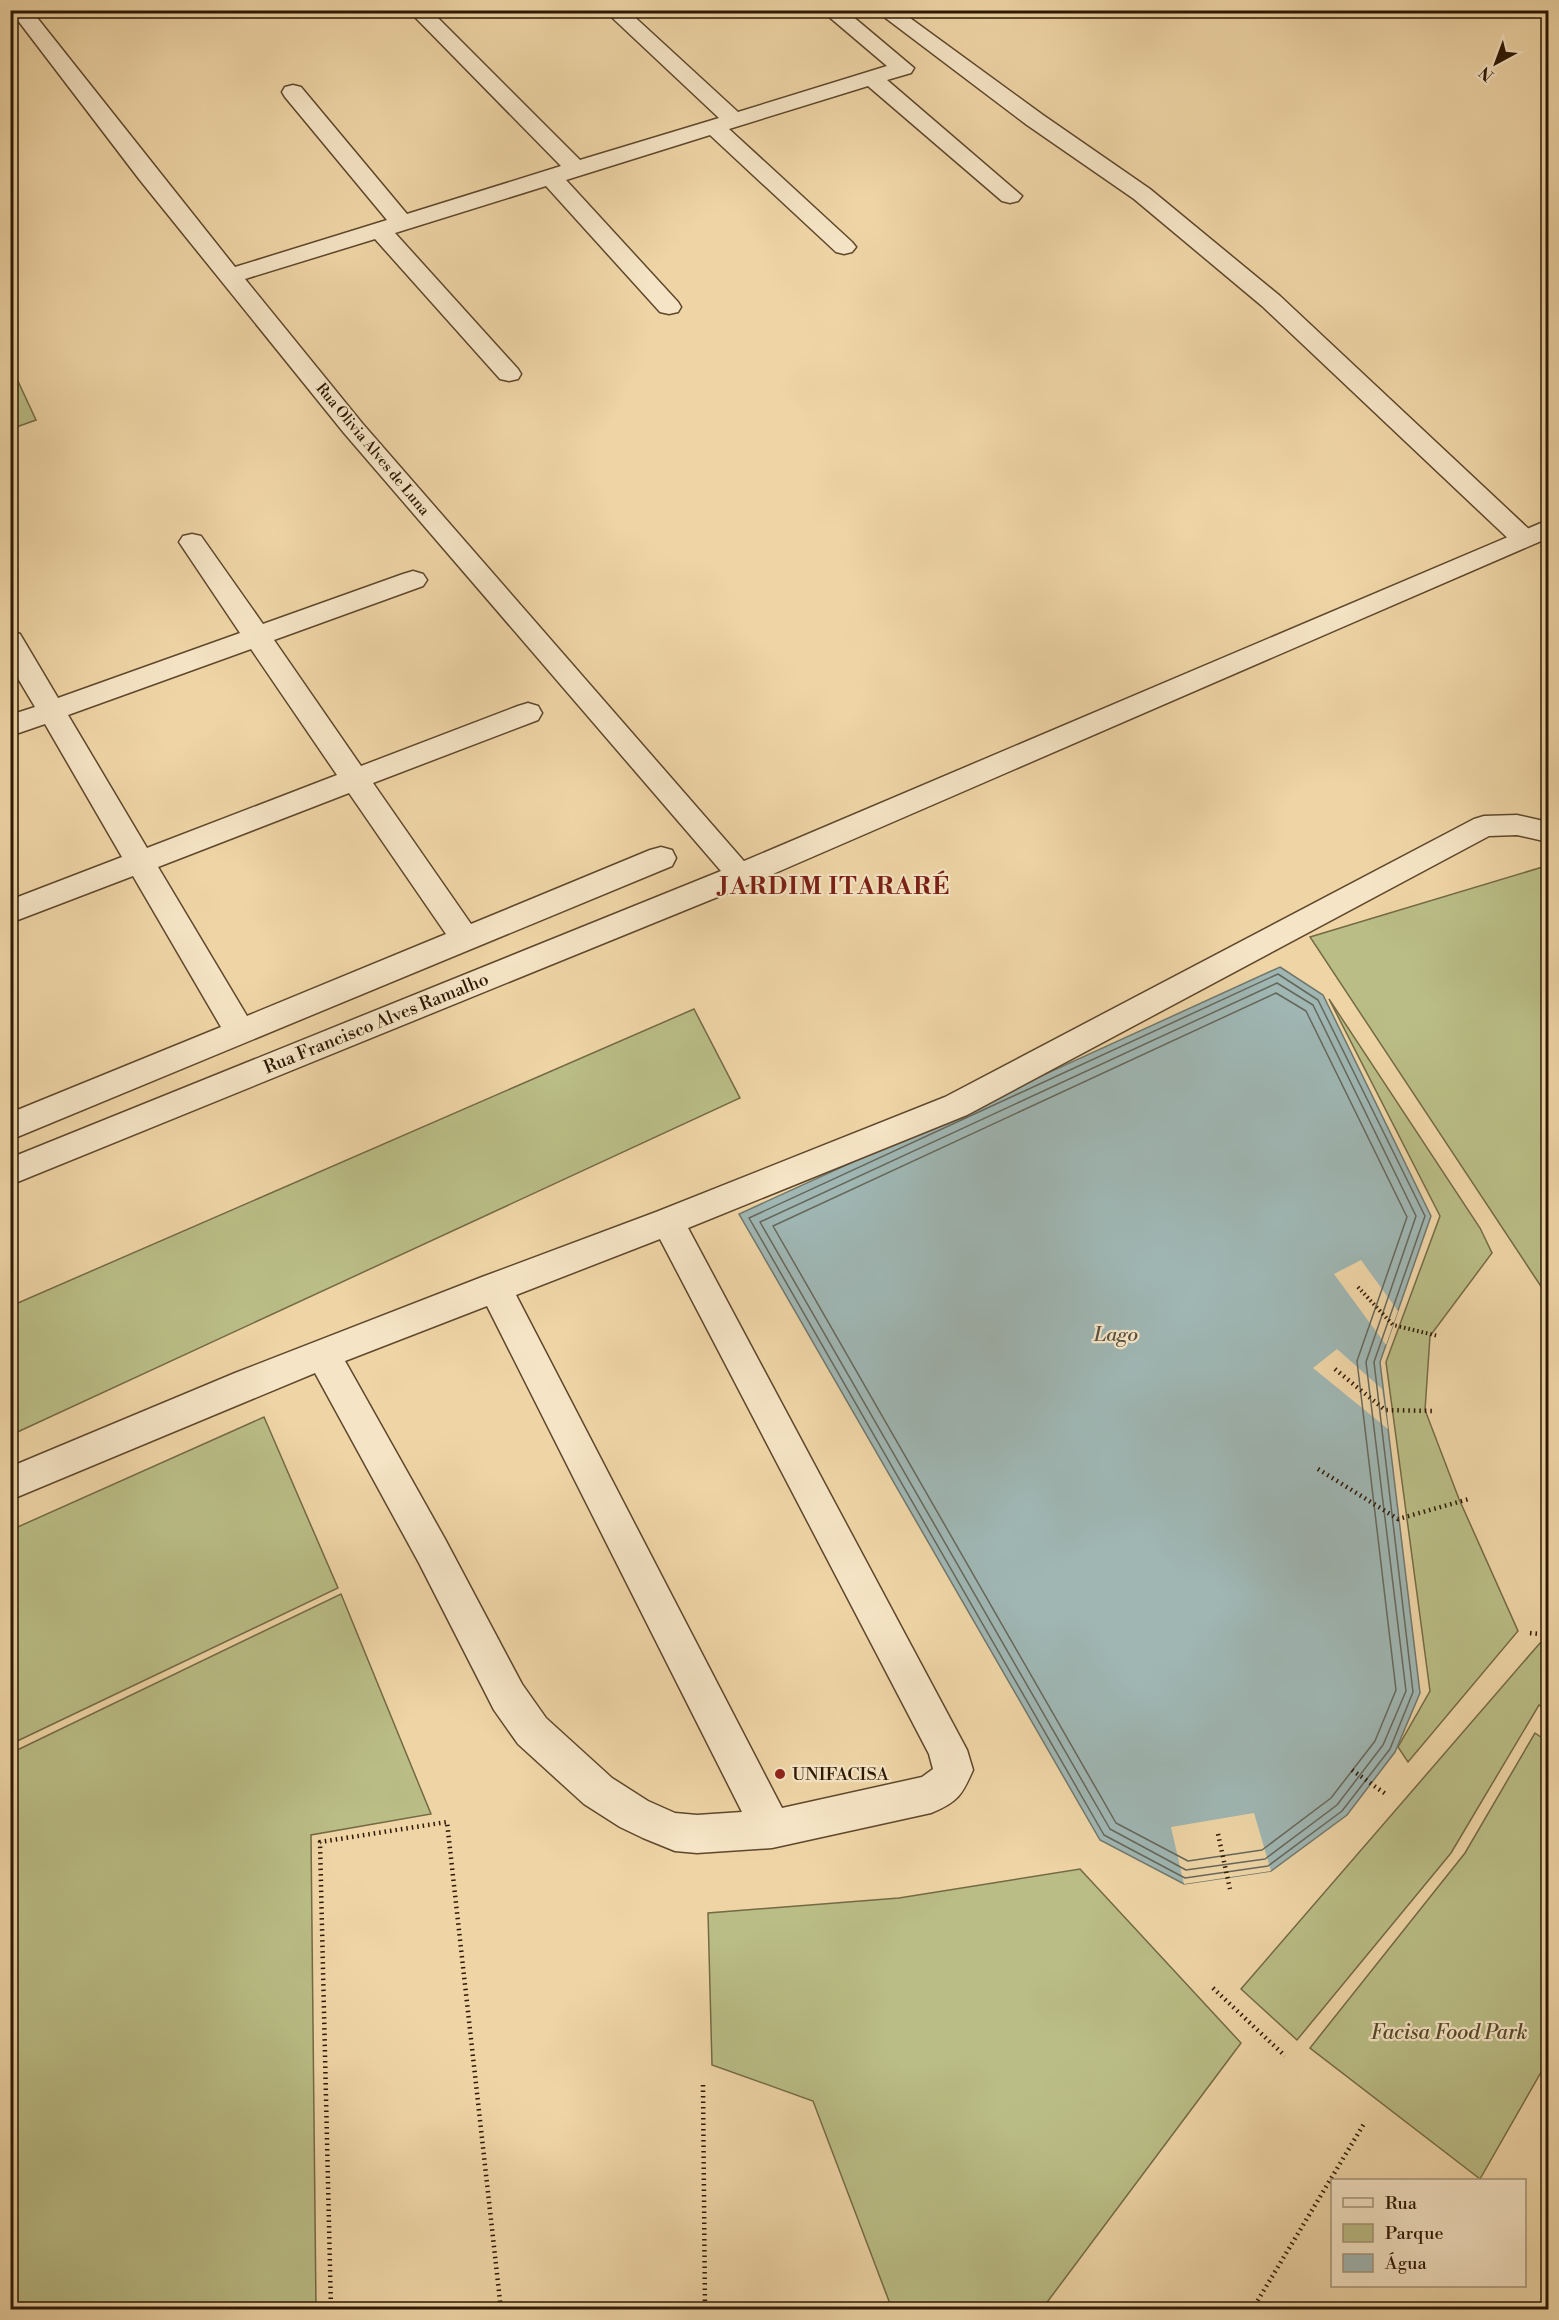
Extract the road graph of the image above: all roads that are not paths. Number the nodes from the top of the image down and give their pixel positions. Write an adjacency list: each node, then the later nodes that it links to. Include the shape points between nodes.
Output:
1 (20, 10): 14 (street, Rua Olivia Alves de Luna)
2 (418, 10): 9 (street)
3 (614, 10): 8 (street)
4 (831, 10): 6 (street, via 903,69)
5 (885, 10): 17 (street, via 1151,201)
6 (872, 78): 8 (street); 11 (street)
7 (293, 92): 12 (street)
8 (724, 124): 9 (street); 13 (street)
9 (576, 169): 10 (street)
10 (551, 177): 12 (street); 15 (street)
11 (1010, 196)
12 (391, 226): 14 (street); 16 (street)
13 (844, 247)
14 (230, 276): 29 (street, Rua Olivia Alves de Luna, via 353,428)
15 (669, 307)
16 (509, 374)
17 (1536, 532): 29 (street, Rua Francisco Alves Ramalho)
18 (192, 542): 20 (street)
19 (413, 580): 20 (street)
20 (257, 636): 22 (street); 25 (street)
21 (10, 640): 22 (street)
22 (52, 711): 24 (street); 28 (street)
23 (528, 713): 25 (street)
24 (10, 726)
25 (355, 779): 28 (street); 31 (street)
26 (1548, 832): 35 (street, via 1517,825 1484,826 956,1106)
27 (661, 858): 31 (street)
28 (141, 862): 30 (street); 32 (street)
29 (741, 875): 34 (street, Rua Francisco Alves Ramalho)
30 (10, 912)
31 (465, 939): 32 (street)
32 (240, 1032): 33 (street)
33 (10, 1127)
34 (11, 1170)
35 (668, 1222): 36 (street); 39 (street, via 952,1764 948,1781 924,1796)
36 (495, 1287): 37 (street); 39 (street)
37 (323, 1354): 38 (street); 39 (street, via 508,1697 532,1731 598,1791 657,1826 697,1834)
38 (10, 1484)
39 (772, 1829)

